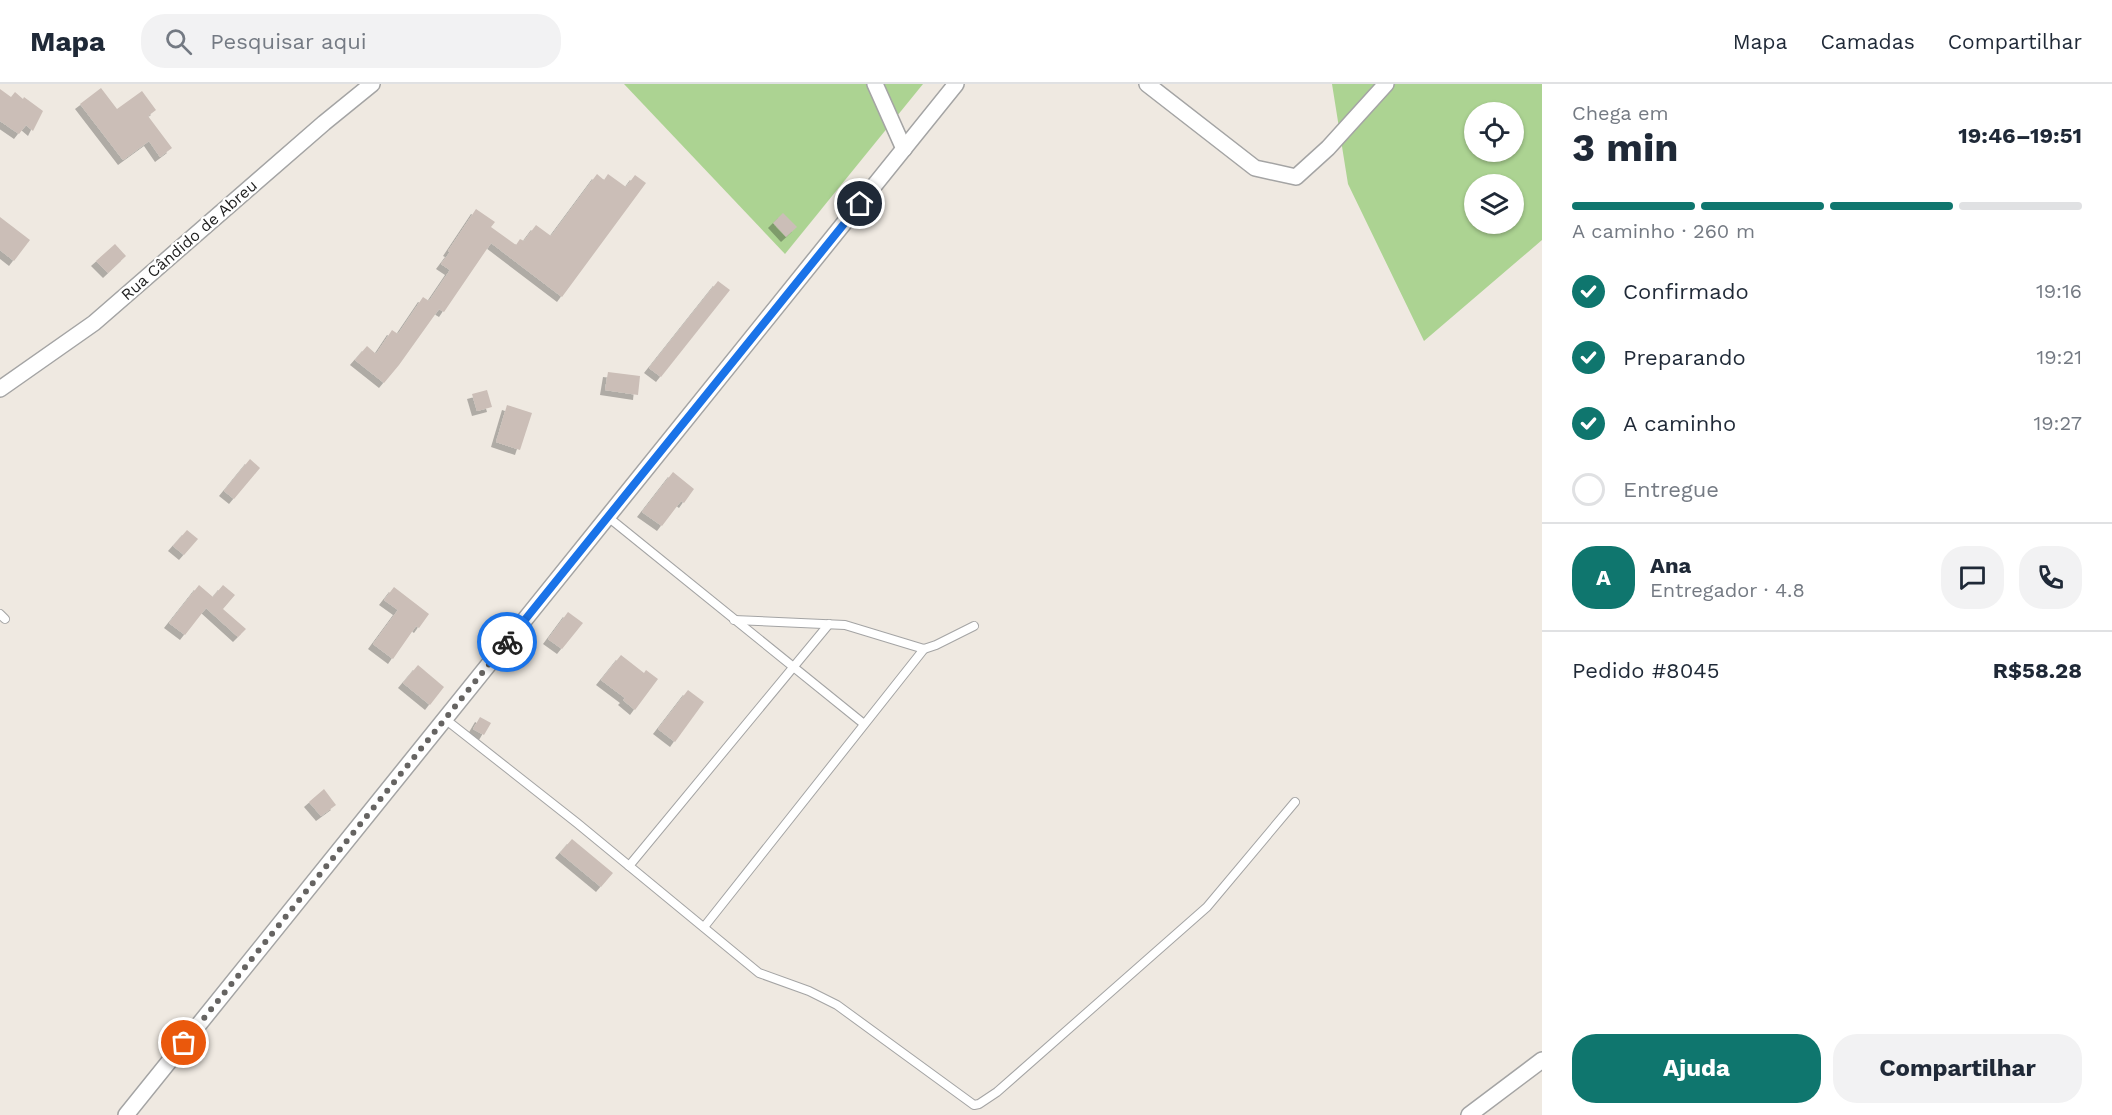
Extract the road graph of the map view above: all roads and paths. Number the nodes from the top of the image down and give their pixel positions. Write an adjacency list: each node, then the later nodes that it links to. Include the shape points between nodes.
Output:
1 (372, 84): 7 (street, Rua Cândido de Abreu, via 94,323)
2 (875, 84): 6 (street)
3 (956, 84): 6 (street)
4 (1147, 84): 5 (street, via 1255,168 1296,177)
5 (1386, 84)
6 (904, 149): 8 (street)
7 (0, 389)
8 (608, 517): 9 (lane); 14 (street)
9 (734, 620): 10 (lane); 13 (lane)
10 (829, 624): 12 (lane); 13 (lane)
11 (974, 626): 12 (lane)
12 (924, 649): 15 (lane)
13 (793, 668): 15 (lane); 17 (lane)
14 (445, 719): 17 (lane); 20 (street)
15 (864, 724): 18 (lane)
16 (1295, 802): 18 (lane, via 1207,907 997,1092 974,1105 837,1005 759,973)
17 (629, 866): 18 (lane)
18 (704, 927)
19 (1542, 1060): 21 (street)
20 (126, 1115)
21 (1469, 1115)

